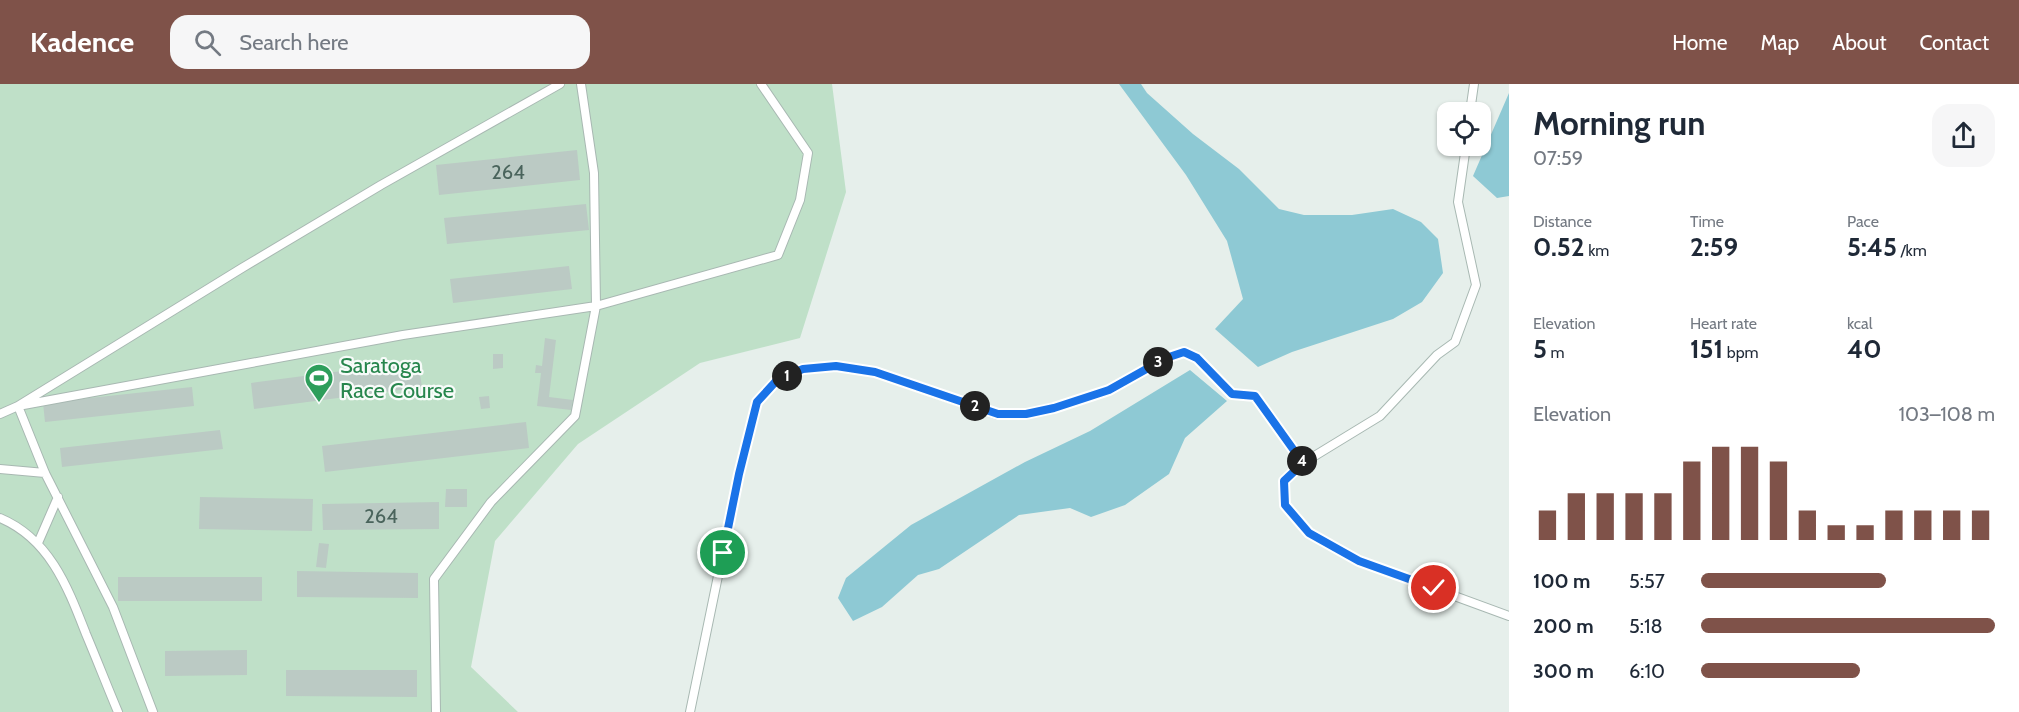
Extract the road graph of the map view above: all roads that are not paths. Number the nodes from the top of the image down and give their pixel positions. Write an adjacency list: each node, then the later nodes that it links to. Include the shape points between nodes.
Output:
1 (560, 84): 8 (lane, via 371,191)
2 (581, 84): 7 (lane, via 594,173)
3 (761, 84): 7 (lane, via 808,153 800,200 778,255)
4 (1474, 84): 5 (lane)
5 (1471, 102)
6 (1465, 156): 10 (lane, via 1458,202 1476,285 1455,342 1437,355 1380,416)
7 (596, 306): 8 (lane, via 403,335); 19 (lane, via 575,416 491,502 434,579)
8 (18, 406): 9 (lane); 12 (lane)
9 (0, 414)
10 (1303, 463): 16 (lane, via 1284,481 1285,505 1309,533 1359,561); 20 (lane, via 1255,396 1232,394 1197,358 1184,352 1109,390 1026,414 998,414 875,372 836,366 803,369 778,379 757,402)
11 (0, 469): 12 (lane)
12 (45, 473): 13 (lane)
13 (57, 497): 15 (lane); 18 (lane, via 113,607)
14 (0, 518): 15 (lane)
15 (38, 543): 17 (lane, via 67,587)
16 (1509, 616)
17 (118, 712)
18 (153, 712)
19 (436, 712)
20 (690, 712)

